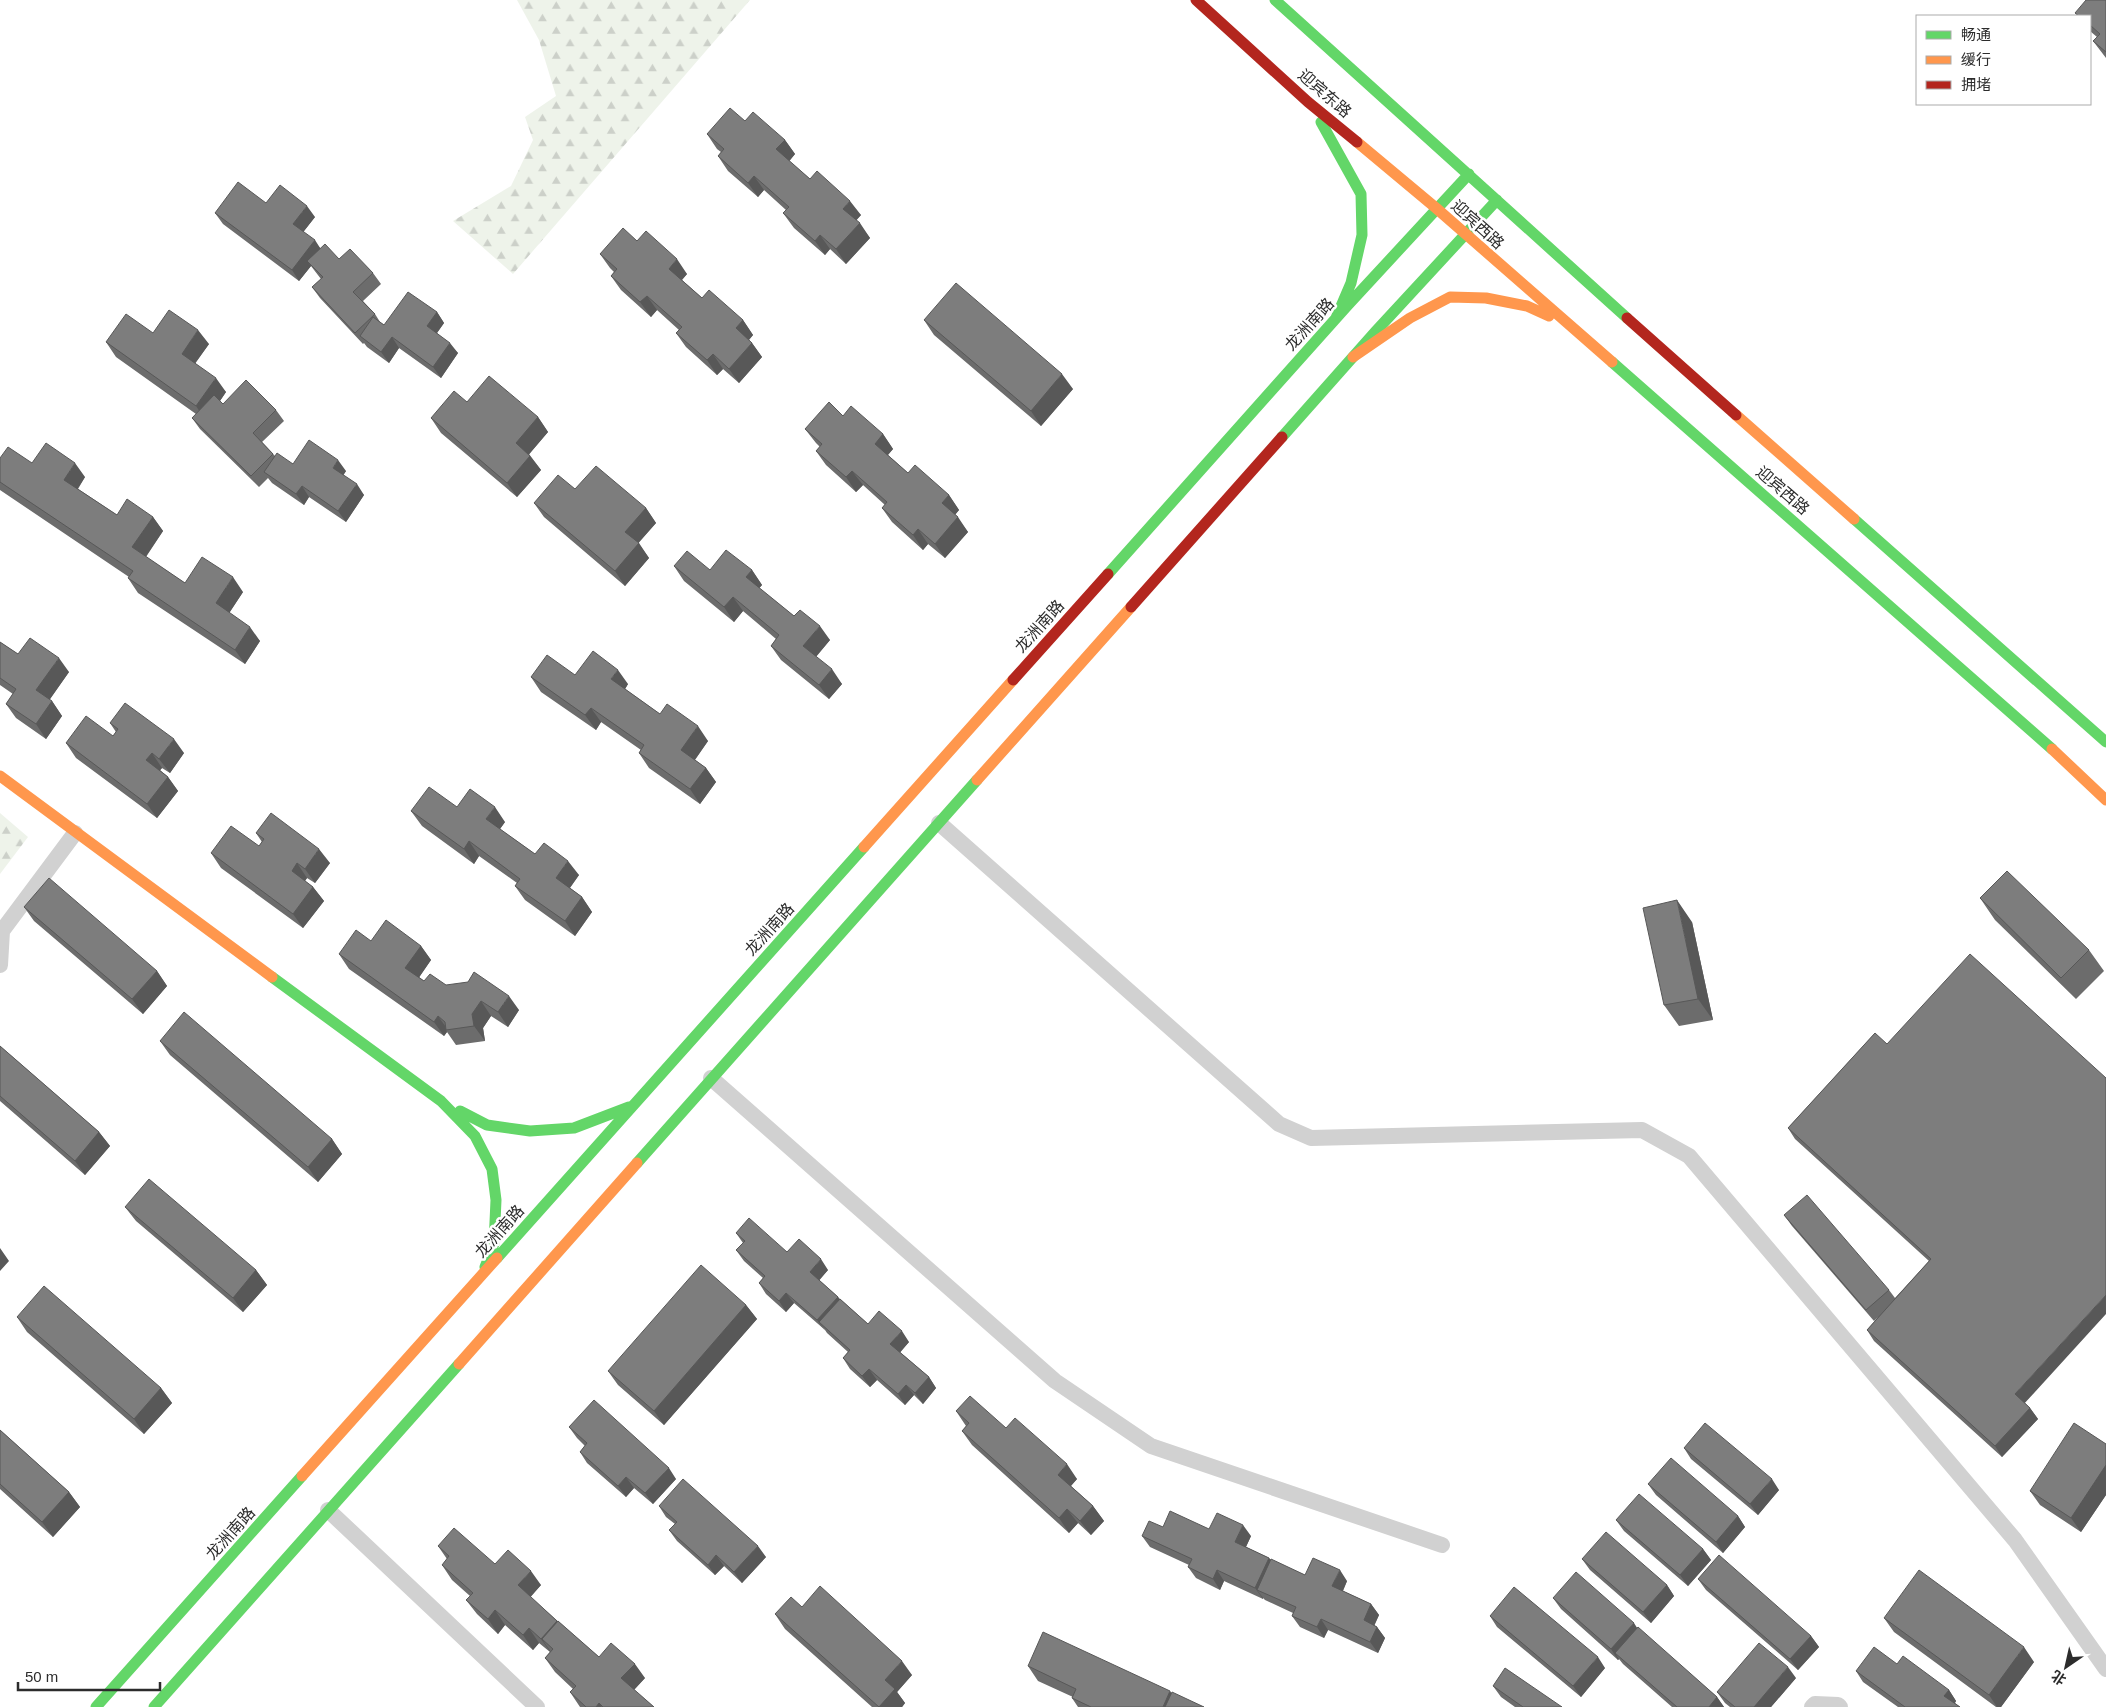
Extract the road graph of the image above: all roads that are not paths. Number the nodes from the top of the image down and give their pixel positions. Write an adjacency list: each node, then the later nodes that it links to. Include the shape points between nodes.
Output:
1 (1196, 0): 3 (main road, 迎宾东路)
2 (1275, 0): 4 (main road)
3 (1308, 102): 6 (main road, 迎宾东路); 8 (main road, via 1340,152 1361,194 1362,235 1351,283)
4 (1469, 174): 5 (main road, 迎宾西路); 6 (main road, 龙洲南路)
5 (1497, 200): 7 (main road); 11 (main road, 迎宾西路)
6 (1436, 208): 7 (main road, 迎宾西路); 8 (main road, 龙洲南路)
7 (1465, 234): 9 (main road, 迎宾西路); 10 (main road)
8 (1336, 318): 20 (main road, 龙洲南路)
9 (1571, 326): 10 (main road, via 1527,306 1486,298 1450,297 1410,318); 13 (main road, 迎宾西路, via 2017,717)
10 (1353, 357): 14 (main road)
11 (2106, 742)
12 (0, 776): 15 (main road)
13 (2106, 800)
14 (939, 823): 18 (main road); 24 (street, via 1279,1124 1310,1138 1642,1130 1690,1156 2015,1540)
15 (74, 833): 16 (street); 19 (main road, via 211,930)
16 (1, 931): 17 (street)
17 (0, 965)
18 (711, 1078): 22 (main road); 23 (street, via 1055,1381 1151,1446)
19 (441, 1102): 20 (main road, via 487,1125 530,1131 574,1128); 21 (main road, via 475,1136 492,1169 496,1200 494,1244)
20 (633, 1105): 21 (main road, 龙洲南路)
21 (482, 1274): 25 (main road, 龙洲南路)
22 (328, 1510): 26 (main road); 27 (street)
23 (1442, 1545)
24 (2106, 1669)
25 (96, 1707)
26 (154, 1707)
27 (538, 1707)
28 (1812, 1707): 29 (street, via 1815,1704)
29 (1840, 1707)

